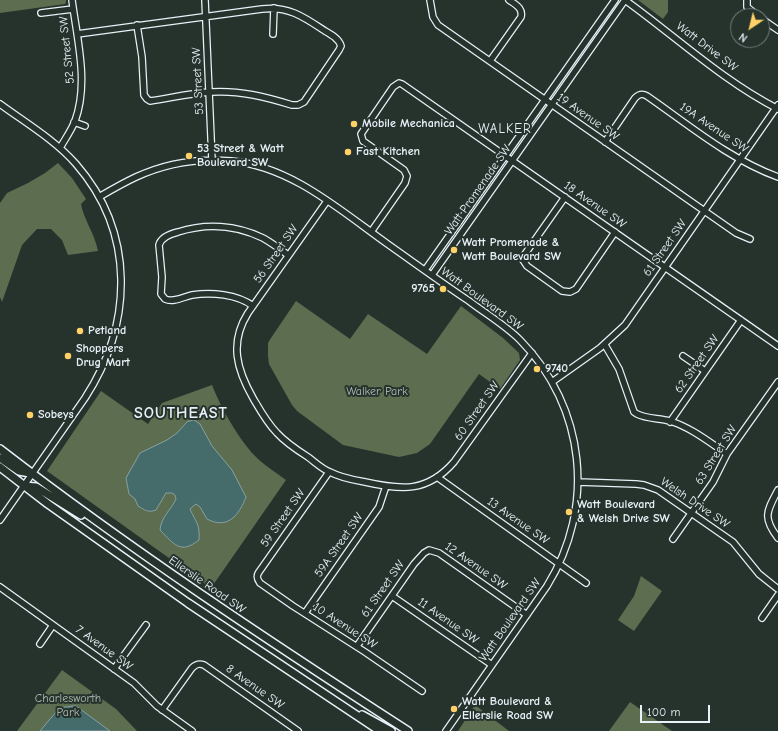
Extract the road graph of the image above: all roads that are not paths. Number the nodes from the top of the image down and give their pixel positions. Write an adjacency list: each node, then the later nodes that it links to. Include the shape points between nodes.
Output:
1 (72, 0): 8 (street, 52 Street SW)
2 (205, 0): 10 (street, 53 Street SW)
3 (430, 0): 14 (street, 19 Avenue SW, via 435,21)
4 (510, 0): 14 (street, via 522,12)
5 (615, 0): 16 (street, Watt Promenade SW)
6 (625, 0): 18 (street, Watt Promenade SW); 19 (street, Watt Drive SW, via 723,73)
7 (274, 8): 10 (street); 13 (street); 15 (street, via 306,18 341,44 304,102 295,105 244,94)
8 (73, 9): 9 (street); 12 (street, 52 Street SW)
9 (41, 13)
10 (206, 16): 11 (street); 15 (street, 53 Street SW)
11 (137, 25): 12 (street); 15 (street, via 146,99 152,101)
12 (77, 34): 20 (street, 52 Street SW, via 82,88)
13 (273, 34)
14 (490, 61): 16 (street, 19 Avenue SW)
15 (209, 92): 25 (street, 53 Street SW)
16 (545, 100): 18 (street, 19 Avenue SW); 24 (street, Watt Promenade SW)
17 (0, 104): 23 (street)
18 (552, 104): 22 (street, 19 Avenue SW); 26 (street, Watt Promenade SW)
19 (777, 107): 27 (street, 61 Street SW)
20 (74, 122): 21 (street); 23 (street, 52 Street SW)
21 (85, 126)
22 (605, 142): 27 (street, 19A Avenue SW, via 640,94 647,96); 32 (street, 19 Avenue SW)
23 (60, 148): 29 (street, via 81,170)
24 (506, 156): 26 (street, 18 Avenue SW); 33 (street, 18 Avenue SW, via 399,83 393,87 363,130 361,138 364,143 404,170 407,176 406,183); 38 (street, Watt Promenade SW)
25 (212, 160): 29 (street, Watt Boulevard SW, via 188,162 153,170); 31 (street, Watt Boulevard SW, via 241,162 269,169 294,180)
26 (513, 160): 30 (street, 18 Avenue SW); 39 (street, Watt Promenade SW)
27 (740, 160): 28 (street, 19A Avenue SW); 32 (street, 61 Street SW)
28 (778, 177)
29 (99, 197): 55 (street, via 112,227 120,263 122,292 117,328 110,350 92,387)
30 (565, 197): 34 (street, 18 Avenue SW); 34 (street, via 523,260 527,266 562,291 567,293 576,289)
31 (327, 201): 33 (street, Watt Boulevard SW); 36 (street, 56 Street SW)
32 (704, 211): 35 (street, 19 Avenue SW, via 736,233); 37 (street, 61 Street SW)
33 (371, 232): 38 (street, Watt Boulevard SW)
34 (615, 232): 37 (street, 18 Avenue SW)
35 (750, 239)
36 (288, 255): 40 (street, 56 Street SW); 40 (street, via 263,238 224,227 189,229 165,236 160,241 161,294 165,299 171,301 197,294 215,294 244,300)
37 (665, 267): 41 (street, 18 Avenue SW); 42 (street, 61 Street SW, via 625,325)
38 (425, 270): 39 (street, Watt Boulevard SW)
39 (432, 275): 44 (street, Watt Boulevard SW, via 504,326)
40 (253, 306): 54 (street, 56 Street SW, via 243,321 237,352 239,369 246,386 276,433)
41 (741, 320): 43 (street, 18 Avenue SW); 46 (street, 62 Street SW)
42 (605, 345): 47 (street, 61 Street SW); 49 (street, via 619,369 635,413)
43 (778, 346)
44 (532, 353): 47 (street, Watt Boulevard SW); 56 (street, 60 Street SW, via 448,470)
45 (683, 356): 46 (street)
46 (705, 371): 49 (street, 62 Street SW)
47 (552, 382): 57 (street, Watt Boulevard SW, via 570,422)
48 (778, 382): 51 (street, 63 Street SW)
49 (670, 422): 51 (street, via 694,432)
50 (0, 449): 55 (main road, Ellerslie Road SW)
51 (727, 454): 61 (street, 63 Street SW, via 713,482)
52 (0, 458): 55 (main road, via 19,471)
53 (0, 467): 58 (main road, Ellerslie Road SW)
54 (329, 472): 59 (street); 68 (street, 59 Street SW)
55 (32, 474): 58 (street); 63 (main road, Ellerslie Road SW)
56 (437, 477): 59 (street, via 424,484 410,487); 67 (street, 13 Avenue SW)
57 (578, 482): 61 (street, Welsh Drive SW, via 644,485 658,490); 67 (street, Watt Boulevard SW, via 571,532)
58 (24, 486): 62 (street); 63 (main road, via 36,486 84,517); 84 (main road, Ellerslie Road SW, via 188,603)
59 (386, 486): 74 (street, 59A Street SW, via 379,508)
60 (778, 490): 64 (street, via 767,512)
61 (692, 512): 65 (street, 63 Street SW); 71 (street, Welsh Drive SW, via 733,542 759,574)
62 (0, 520)
63 (107, 528): 90 (main road, Ellerslie Road SW, via 266,639)
64 (778, 538)
65 (673, 539)
66 (432, 550): 73 (street, 61 Street SW, via 427,551 414,564); 75 (street, 12 Avenue SW)
67 (559, 563): 69 (street, 13 Avenue SW); 75 (street, Watt Boulevard SW)
68 (257, 578): 74 (street, 10 Avenue SW, via 260,583)
69 (586, 582)
70 (0, 587): 77 (street, 7 Avenue SW)
71 (778, 589)
72 (778, 595): 76 (street)
73 (392, 596): 80 (street, 61 Street SW); 81 (street, 11 Avenue SW)
74 (305, 613): 80 (street, 10 Avenue SW)
75 (527, 615): 81 (street, Watt Boulevard SW)
76 (762, 618)
77 (53, 625): 79 (street); 82 (street, 7 Avenue SW)
78 (146, 625): 82 (street)
79 (40, 644)
80 (357, 646): 83 (street, 10 Avenue SW)
81 (492, 665): 91 (street, Watt Boulevard SW)
82 (114, 669): 85 (street, 7 Avenue SW, via 138,686)
83 (422, 691)
84 (335, 702): 88 (main road, Ellerslie Road SW); 89 (main road)
85 (162, 710): 86 (street, 7 Avenue SW); 87 (street, 8 Avenue SW, via 192,668 198,664 204,665)
86 (192, 731)
87 (298, 731)
88 (380, 731)
89 (391, 731)
90 (408, 731)
91 (446, 731)

